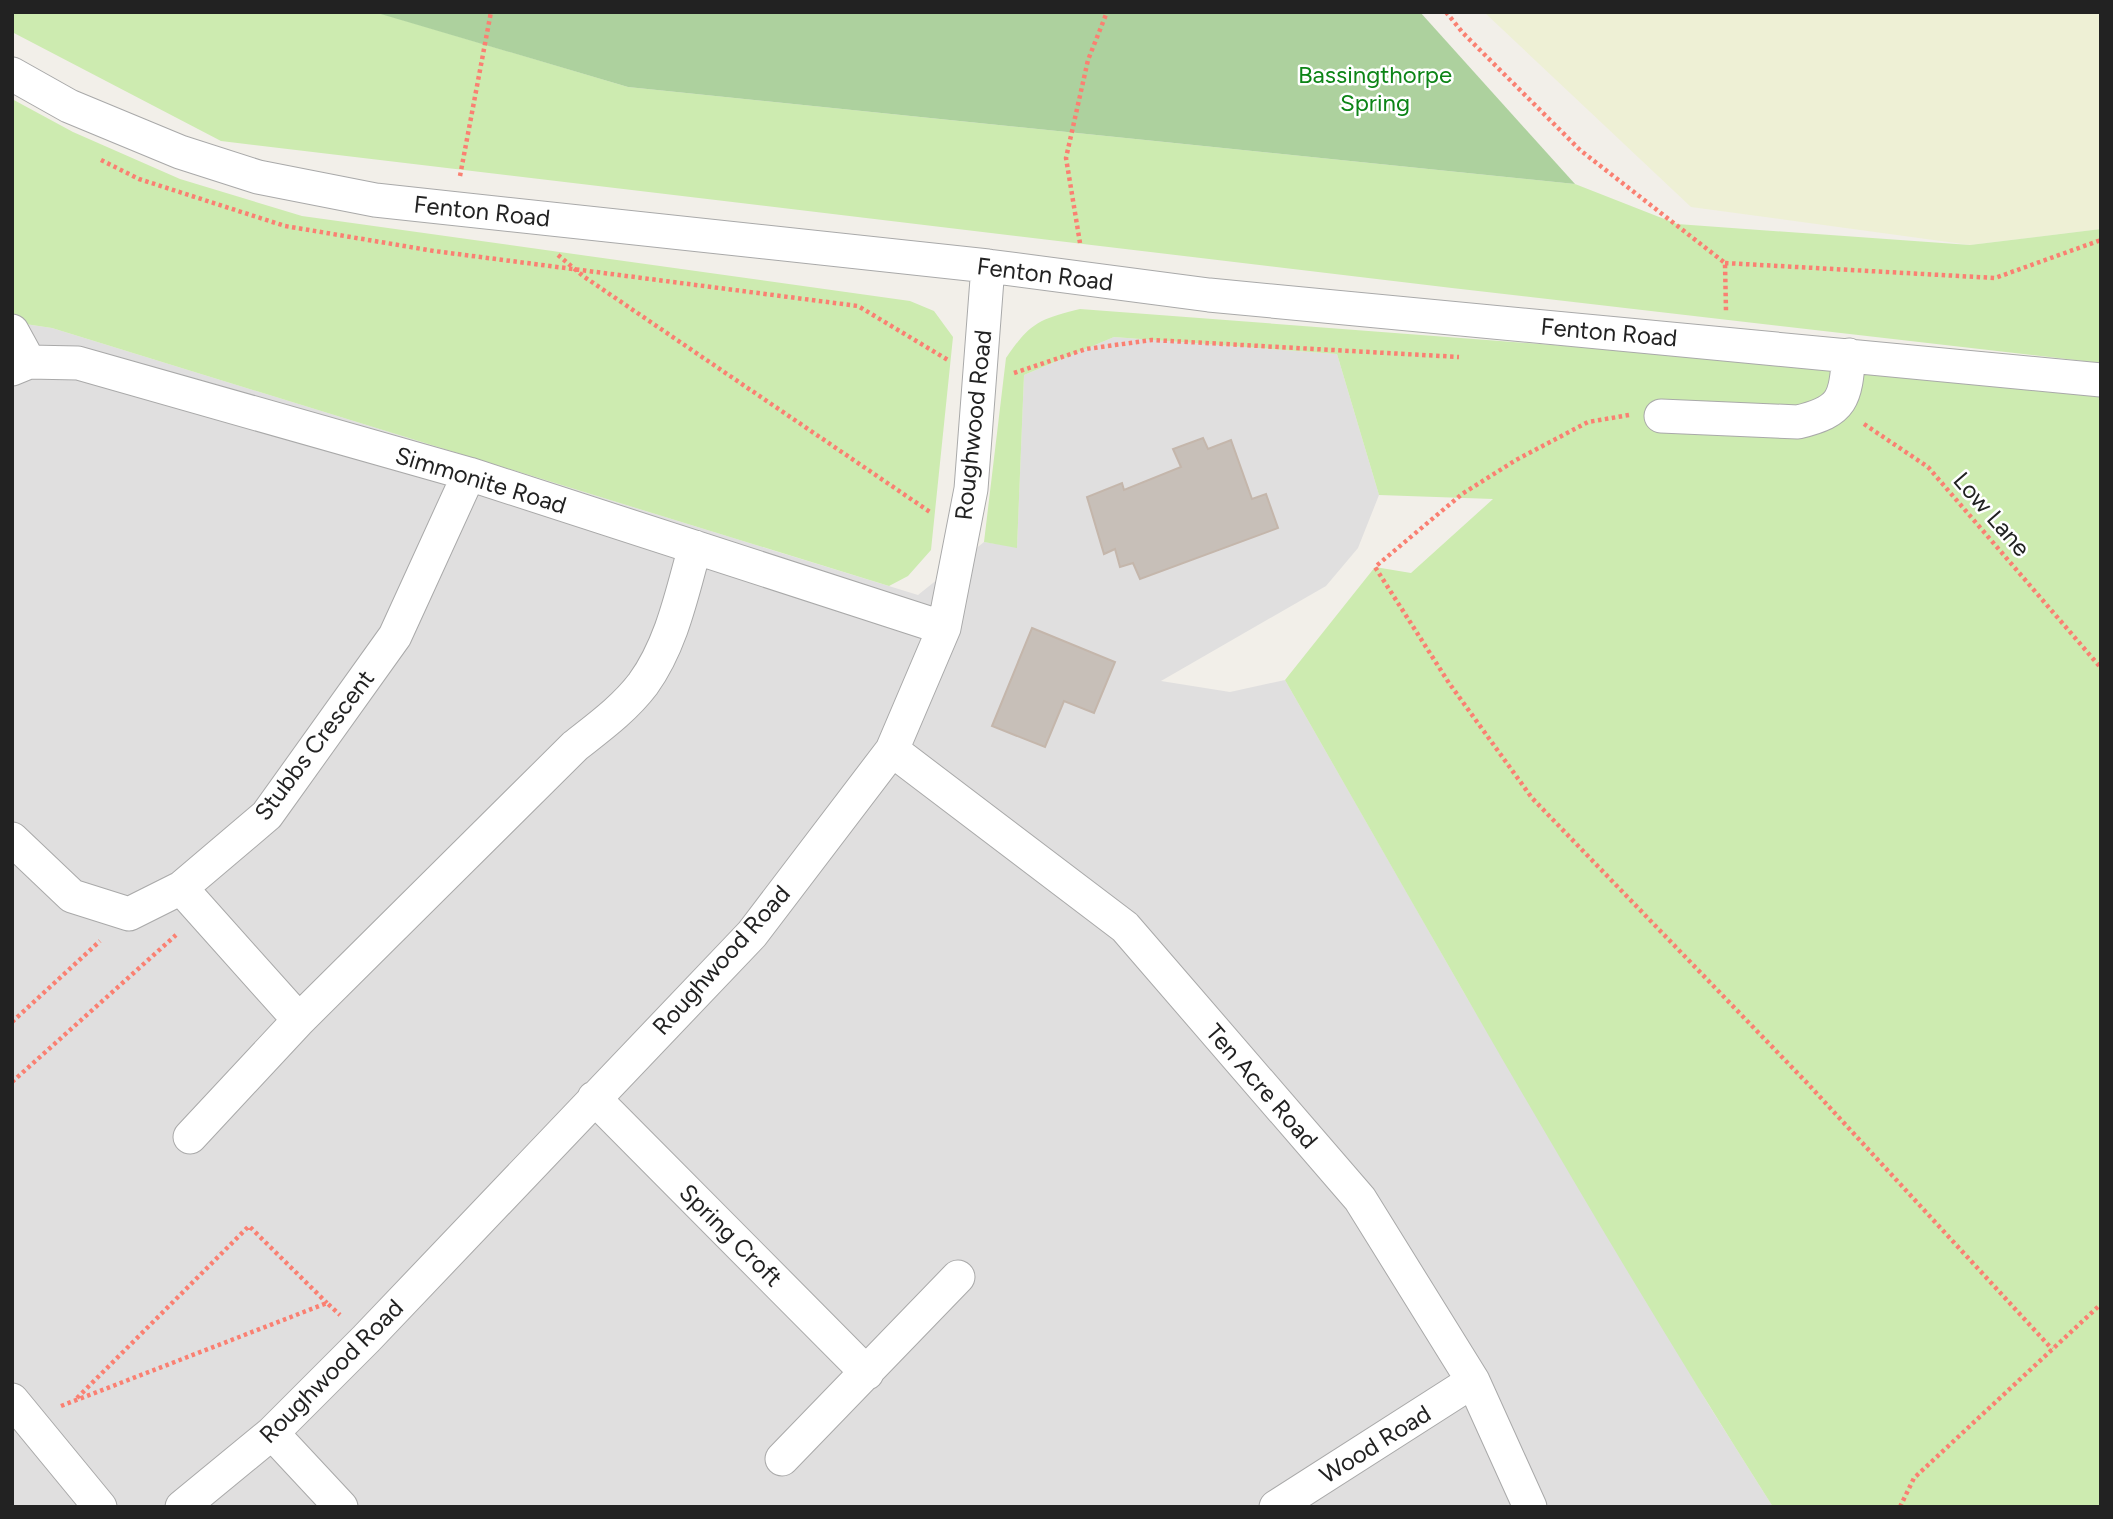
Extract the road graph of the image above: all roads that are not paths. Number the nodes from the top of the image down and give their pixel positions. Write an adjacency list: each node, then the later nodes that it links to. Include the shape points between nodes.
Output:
1 (12, 74): 2 (street, Fenton Road, via 69,106 180,152 258,177 375,200)
2 (988, 266): 4 (street, Fenton Road, via 1209,295); 10 (street, Roughwood Road, via 971,489)
3 (12, 331): 5 (street)
4 (1849, 355): 6 (street, Fenton Road); 7 (street, via 1846,390 1836,405 1818,417 1798,422)
5 (21, 366): 8 (street, Simmonite Road, via 78,363)
6 (2101, 380)
7 (1661, 416)
8 (469, 474): 9 (street, Simmonite Road); 13 (street, Stubbs Crescent, via 395,636 267,815)
9 (695, 547): 10 (street, Simmonite Road); 14 (street, via 671,628 642,685)
10 (944, 628): 11 (street, Roughwood Road)
11 (892, 750): 15 (street, Roughwood Road, via 752,933); 19 (street, Ten Acre Road, via 1125,927 1360,1199)
12 (12, 839): 13 (street, Stubbs Crescent, via 72,896 129,914)
13 (191, 900): 14 (street)
14 (299, 1020): 16 (street)
15 (594, 1098): 18 (street, Spring Croft); 21 (street, Roughwood Road)
16 (190, 1137)
17 (958, 1277): 18 (street)
18 (867, 1373): 22 (street)
19 (1473, 1381): 26 (street, Wood Road); 27 (street, Ten Acre Road)
20 (20, 1409): 23 (street)
21 (272, 1433): 24 (street, Roughwood Road); 25 (street)
22 (782, 1460)
23 (100, 1507)
24 (182, 1507)
25 (341, 1507)
26 (1276, 1507)
27 (1530, 1507)

